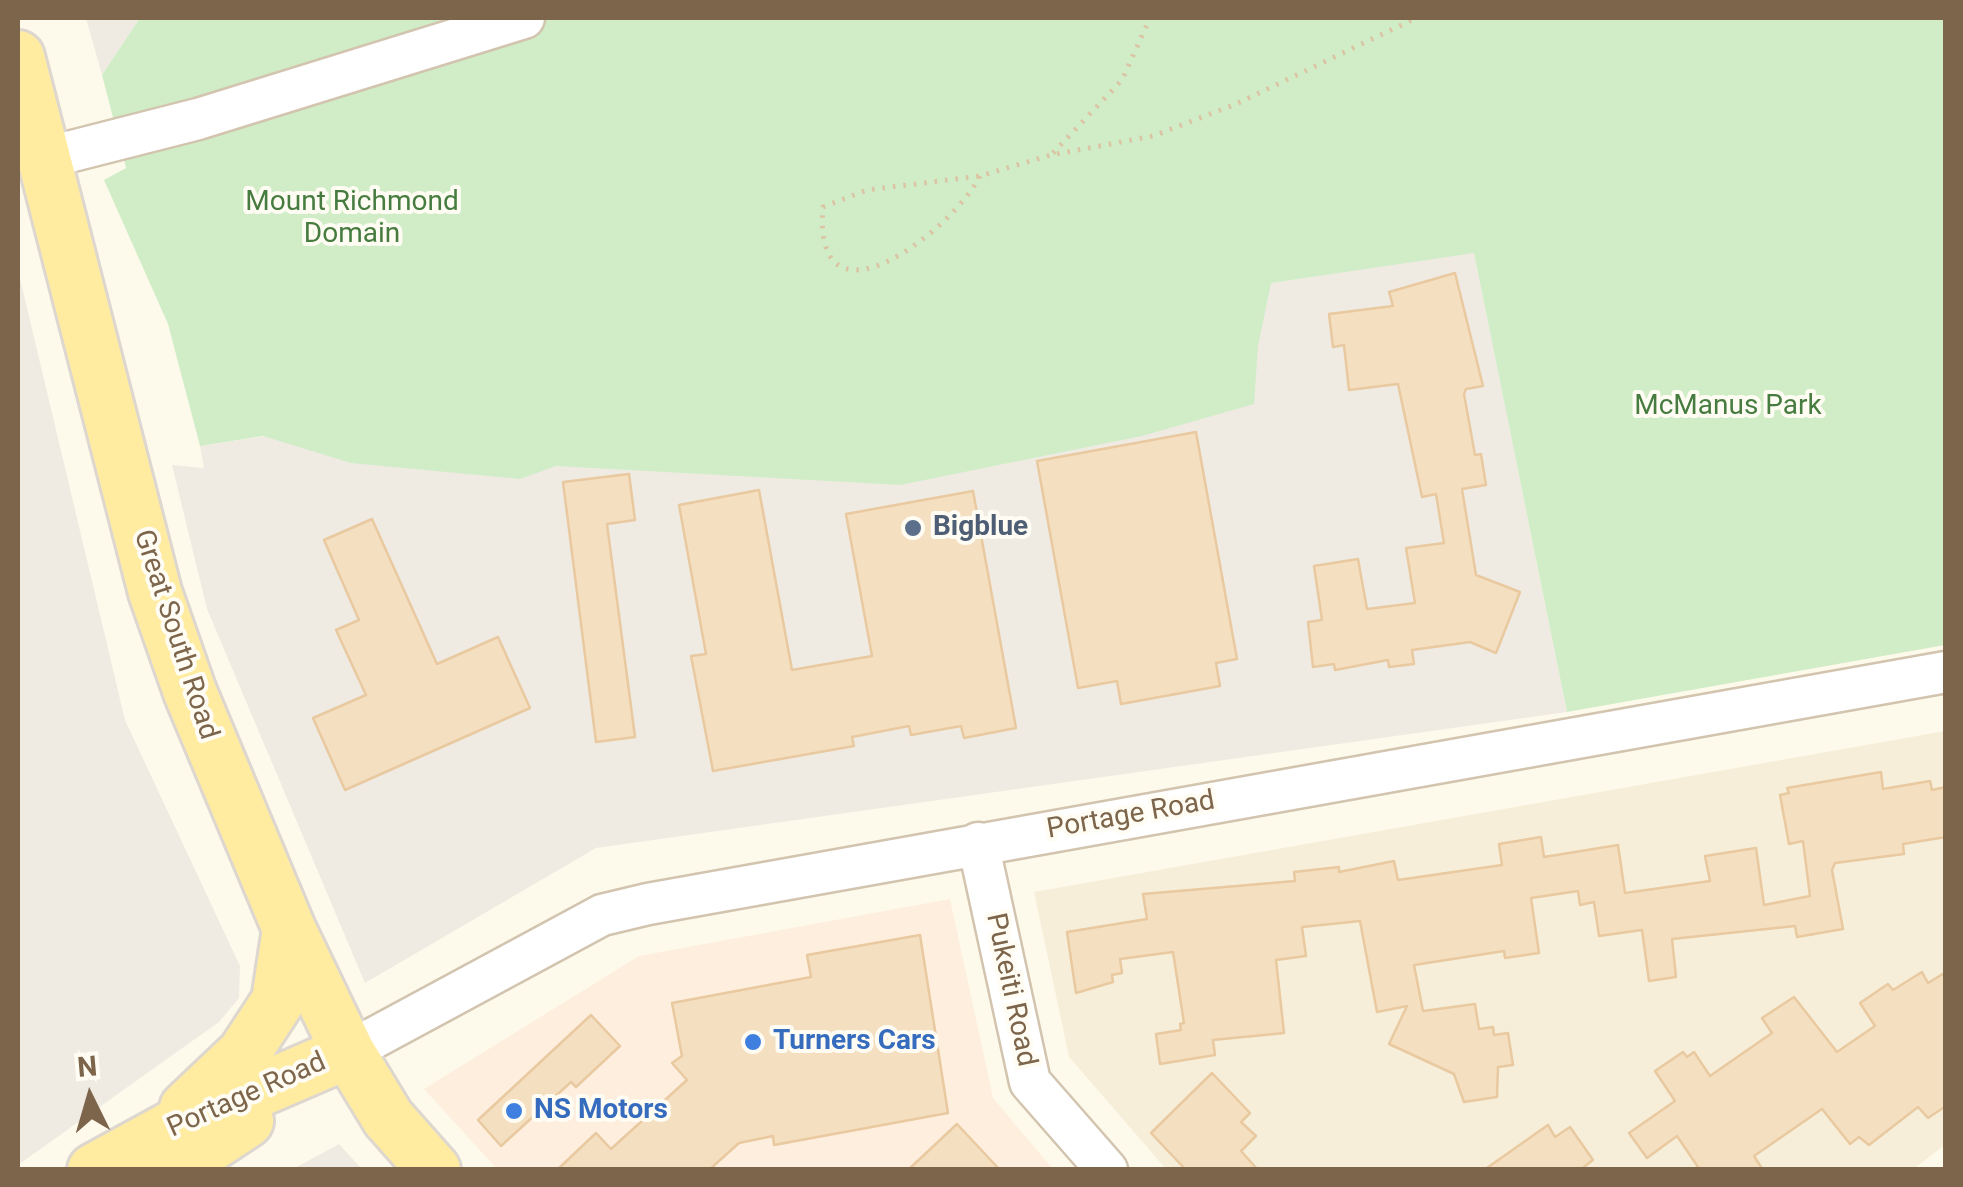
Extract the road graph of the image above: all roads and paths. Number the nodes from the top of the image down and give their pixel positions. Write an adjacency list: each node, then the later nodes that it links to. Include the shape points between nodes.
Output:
1 (524, 18): 6 (street)
2 (1150, 18): 5 (path, via 1122,80)
3 (1416, 18): 5 (path, via 1152,136)
4 (18, 57): 6 (main road, Great South Road)
5 (1051, 155): 7 (path)
6 (45, 158): 10 (main road, Great South Road, via 155,592)
7 (980, 176): 7 (path, via 867,190 823,207 820,240 851,270 877,269 913,248 972,193)
8 (1946, 672): 9 (street, Portage Road)
9 (978, 842): 11 (street, Portage Road, via 602,915); 15 (street, Pukeiti Road, via 1030,1082)
10 (288, 928): 11 (main road, Great South Road); 12 (main road, via 278,1000)
11 (348, 1052): 12 (main road, Portage Road); 14 (main road, Great South Road, via 388,1118)
12 (180, 1156): 13 (main road, Portage Road)
13 (94, 1170)
14 (434, 1170)
15 (1107, 1170)

